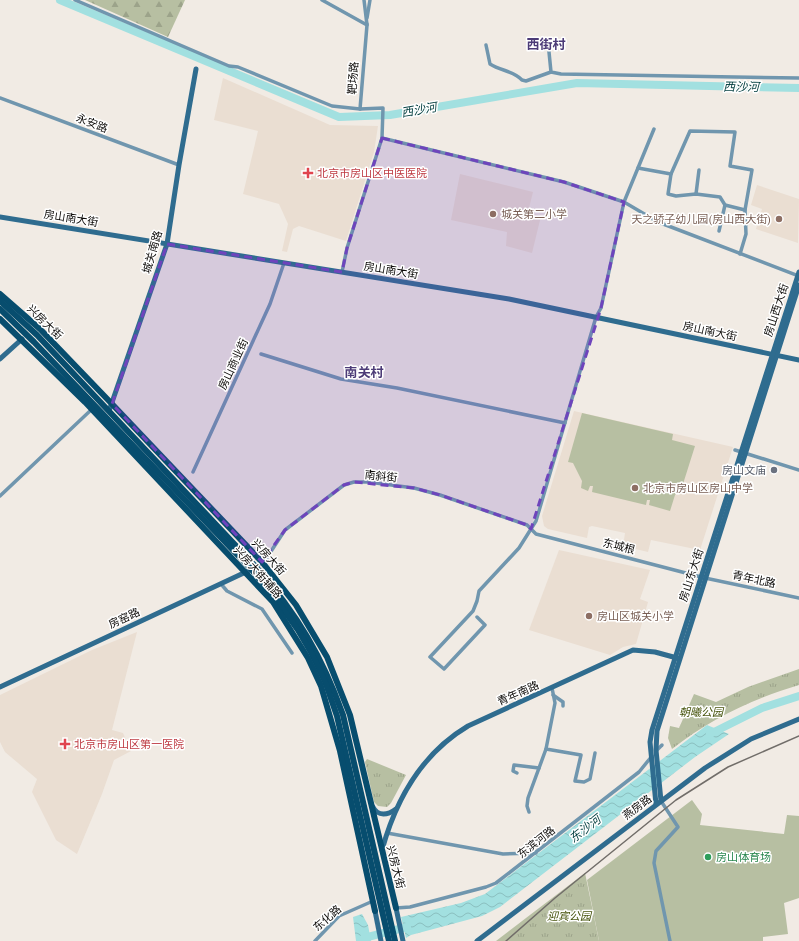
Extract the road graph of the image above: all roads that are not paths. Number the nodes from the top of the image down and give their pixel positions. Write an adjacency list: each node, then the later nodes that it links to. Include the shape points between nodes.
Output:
1 (75, 0): 12 (street, via 229,66 238,67 332,106)
2 (322, 0): 5 (street)
3 (364, 0): 5 (street, 靶场路)
4 (370, 0): 5 (street)
5 (367, 26): 12 (street, 靶场路)
6 (486, 45): 9 (street, via 490,64 517,74 522,80)
7 (549, 52): 9 (street)
8 (196, 69): 15 (main road, 城关南路)
9 (551, 72): 10 (street)
10 (799, 78)
11 (0, 98): 15 (street, 永安路)
12 (360, 109): 14 (street, 靶场路, via 383,108)
13 (654, 129): 16 (street)
14 (382, 138): 20 (street, via 564,182); 28 (street, 靶场路, via 347,248)
15 (179, 165): 25 (main road, 城关南路)
16 (638, 168): 18 (street); 20 (street)
17 (699, 170): 19 (street)
18 (670, 174): 19 (street, via 668,194); 22 (street, via 690,131 735,132 730,166 752,170)
19 (696, 194): 21 (street, via 720,197)
20 (624, 202): 26 (street, via 658,222); 34 (street, via 601,308)
21 (725, 205): 22 (street); 24 (street)
22 (745, 210): 26 (street, via 746,234)
23 (0, 217): 25 (main road, 房山南大街)
24 (719, 231)
25 (167, 244): 27 (main road, 房山南大街); 45 (main road, 城关南路)
26 (740, 254): 29 (street)
27 (284, 263): 28 (main road, 房山南大街); 51 (street, 房山商业街, via 270,304)
28 (342, 272): 34 (main road, 房山南大街)
29 (799, 275): 40 (main road, 房山西大街)
30 (799, 285): 40 (main road, 房山西大街)
31 (0, 294): 45 (main road, 兴房大街, via 40,329)
32 (0, 301): 47 (main road, 兴房大街, via 37,335)
33 (0, 309): 38 (main road, 兴房大街)
34 (596, 316): 40 (main road, 房山南大街); 48 (street)
35 (0, 319): 36 (main road, 兴房大街辅路)
36 (11, 328): 37 (main road, 兴房大街辅路); 38 (main road)
37 (22, 339): 41 (main road); 44 (main road, 兴房大街辅路)
38 (34, 342): 43 (main road, 兴房大街)
39 (261, 354): 48 (street, via 341,379)
40 (774, 355): 42 (main road, 房山南大街); 49 (main road, 房山东大街)
41 (0, 359)
42 (799, 360)
43 (57, 366): 44 (main road); 53 (main road, 兴房大街)
44 (62, 380): 46 (main road, 兴房大街辅路)
45 (112, 404): 47 (main road, 城关南路); 56 (main road, 兴房大街)
46 (91, 410): 52 (street); 54 (main road, 兴房大街辅路)
47 (109, 411): 57 (main road, 兴房大街)
48 (565, 423): 55 (street, via 536,521)
49 (740, 451): 50 (street); 58 (main road, 房山东大街)
50 (799, 470)
51 (193, 472)
52 (0, 496)
53 (203, 519): 54 (main road); 57 (main road, 兴房大街)
54 (204, 529): 57 (main road, 兴房大街辅路)
55 (531, 529): 56 (street, 南斜街, via 527,525 414,488 354,482 344,485 285,530); 58 (street, 东城根, via 536,534); 64 (street, via 519,548 479,591 473,611 430,657 444,669 485,624)
56 (262, 562): 57 (street, 南斜街); 61 (main road, 兴房大街)
57 (251, 570): 59 (main road, 房窑路); 62 (main road, 兴房大街辅路); 63 (main road, 兴房大街)
58 (703, 577): 60 (street, 青年北路); 68 (main road, 房山东大街)
59 (221, 584): 67 (street, via 227,592 262,609); 69 (main road, 房窑路)
60 (799, 598)
61 (292, 599): 63 (main road); 66 (main road, 兴房大街)
62 (278, 611): 63 (main road); 91 (main road, 兴房大街辅路, via 308,658 321,686 340,751)
63 (291, 615): 65 (main road, 兴房大街); 89 (main road, 兴房大街, via 312,654 335,709)
64 (477, 617)
65 (307, 635): 66 (main road); 74 (main road, 兴房大街, via 332,683)
66 (321, 646): 77 (main road, 兴房大街, via 336,676)
67 (292, 653)
68 (677, 658): 70 (main road, 青年南路, via 634,650); 78 (main road, 房山东大街, via 657,731); 80 (main road, 房山东大街, via 652,730)
69 (0, 687)
70 (552, 688): 71 (street); 87 (main road, 青年南路, via 455,733 419,768)
71 (554, 695): 72 (street, via 563,702); 76 (street, via 555,703)
72 (563, 706)
73 (799, 719): 84 (main road, 燕房路, via 751,739 728,752)
74 (345, 725): 77 (main road); 94 (main road, 兴房大街)
75 (662, 745): 78 (street, 东滨河路)
76 (546, 748): 79 (street, via 581,755 575,781 584,782 590,779); 81 (street)
77 (359, 749): 85 (main road, 兴房大街)
78 (656, 751): 80 (street, 东滨河路); 83 (main road, 房山东大街)
79 (595, 753)
80 (652, 756): 83 (main road, 房山东大街); 93 (street, 东滨河路, via 639,772)
81 (539, 768): 82 (street, via 514,764 514,771); 88 (street, via 528,798)
82 (517, 774)
83 (658, 793): 84 (main road, 房山东大街); 86 (main road, 房山东大街)
84 (661, 801): 86 (main road, 燕房路); 104 (street, via 678,827 656,851 654,863)
85 (371, 803): 87 (main road, via 376,812 382,814 388,814); 92 (main road, 兴房大街)
86 (656, 804): 103 (main road, 燕房路)
87 (397, 808): 90 (main road, 青年南路)
88 (529, 812)
89 (364, 832): 91 (main road); 97 (main road, 兴房大街)
90 (387, 834): 92 (main road, 青年南路); 93 (street, via 503,854)
91 (361, 845): 95 (main road, 兴房大街辅路)
92 (382, 851): 94 (main road); 96 (main road, 兴房大街)
93 (537, 852): 96 (street, 东滨河路, via 496,883 486,887)
94 (380, 875): 97 (main road, 兴房大街)
95 (373, 901): 97 (main road); 98 (street, 东化路, via 339,916)
96 (396, 908): 102 (main road)
97 (382, 909): 99 (main road); 100 (main road); 101 (main road)
98 (315, 941)
99 (382, 941)
100 (389, 941)
101 (395, 941)
102 (403, 941)
103 (477, 941)
104 (670, 941)

